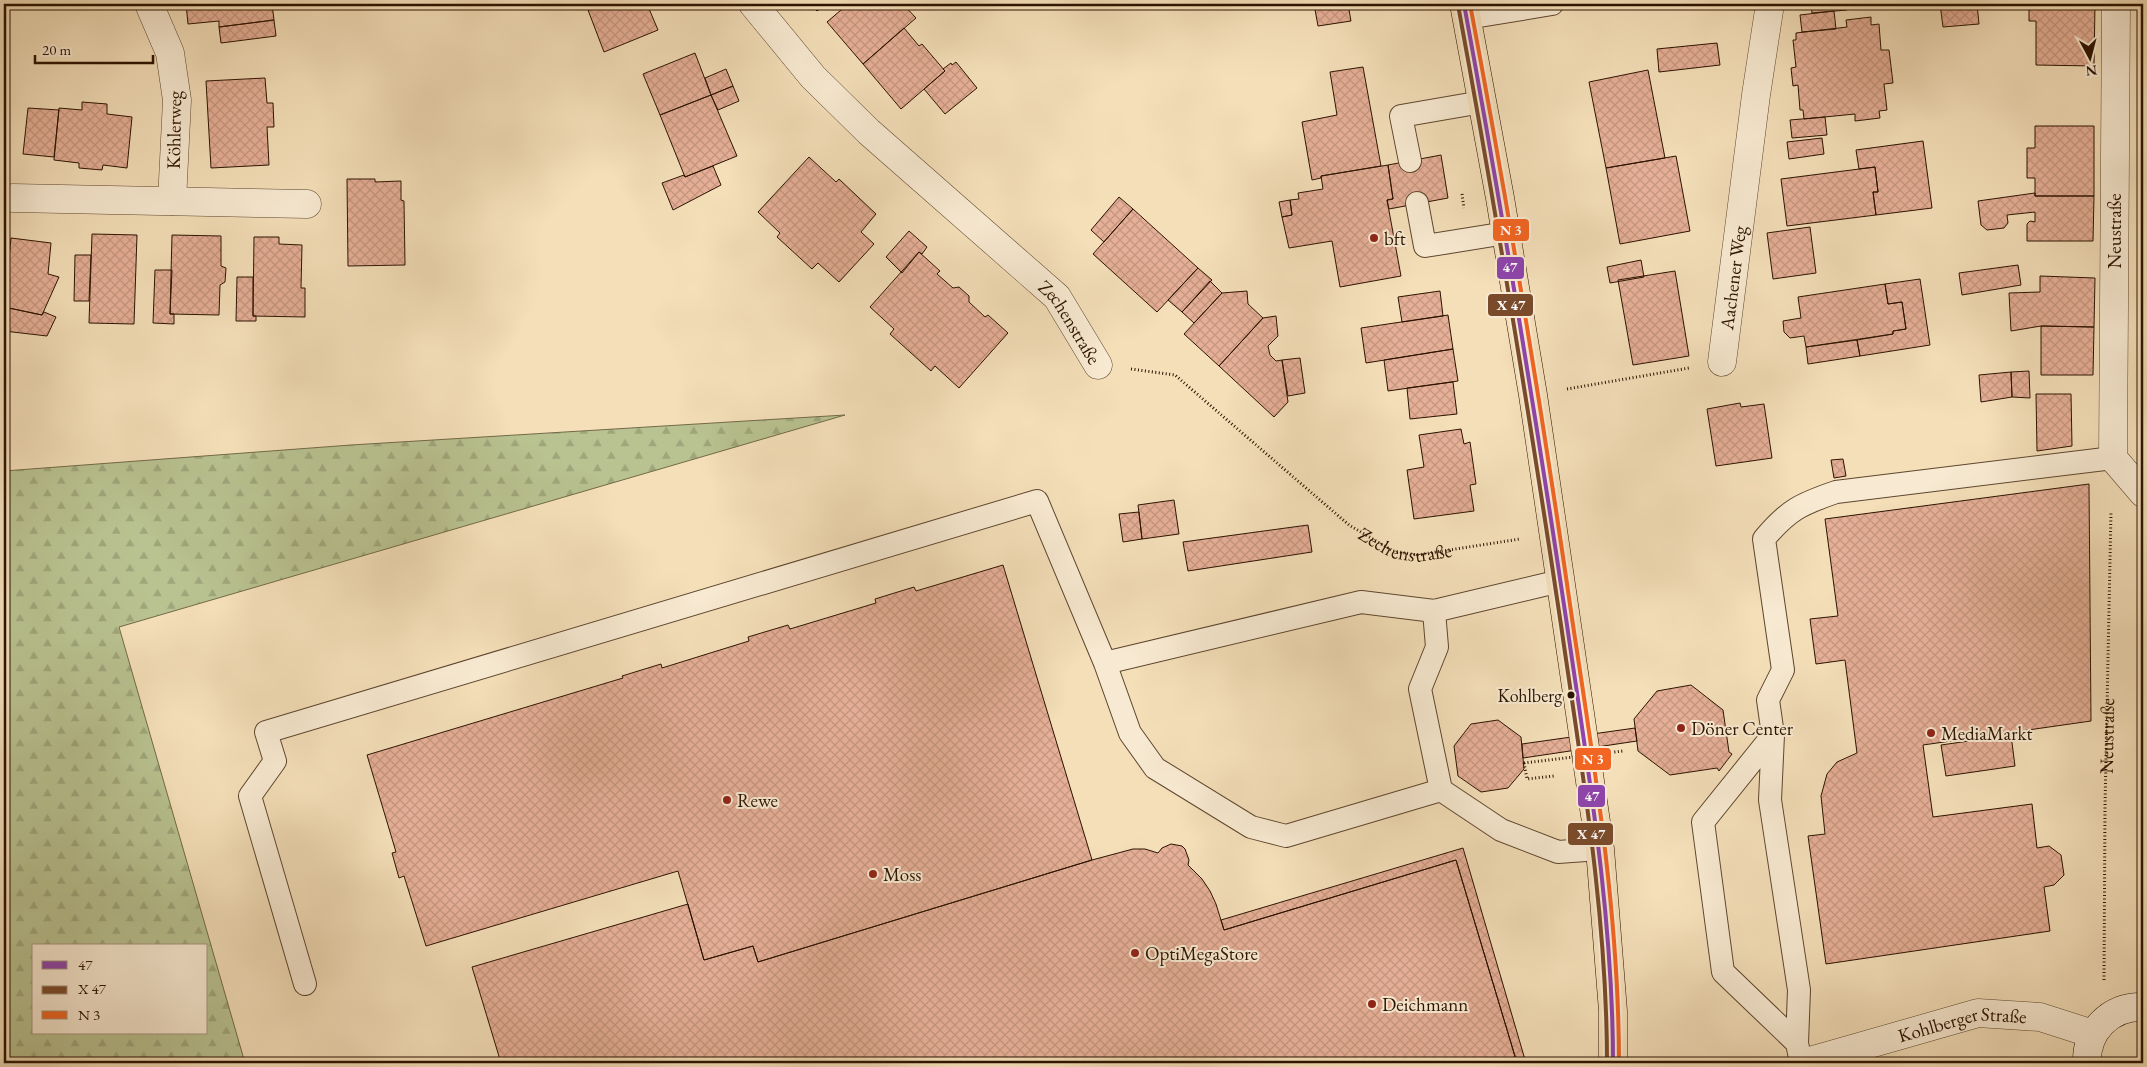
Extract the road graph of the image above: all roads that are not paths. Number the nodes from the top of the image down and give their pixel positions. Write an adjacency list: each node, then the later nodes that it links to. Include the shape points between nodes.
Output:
1 (149, 4): 10 (street, Köhlerweg, via 170,53 177,100)
2 (753, 4): 15 (street, Zechenstraße, via 813,77 862,125 1056,297)
3 (1552, 4): 6 (lane)
4 (1770, 4): 14 (street, Aachener Weg)
5 (2116, 4): 16 (street, Neustraße)
6 (1465, 11): 7 (main road)
7 (1482, 102): 8 (lane, via 1402,116); 13 (main road)
8 (1410, 161)
9 (13, 198): 10 (street)
10 (172, 202): 12 (street)
11 (1417, 203): 13 (lane, via 1424,246)
12 (308, 204)
13 (1506, 232): 18 (main road)
14 (1722, 362)
15 (1098, 365)
16 (2112, 458): 17 (street); 21 (lane, via 1836,492 1803,503 1781,518 1764,539 1783,670 1768,700)
17 (2143, 493)
18 (1560, 581): 19 (lane); 23 (main road)
19 (1434, 611): 20 (lane, via 1361,602); 22 (lane, via 1437,647 1420,688)
20 (1105, 663): 22 (lane, via 1130,733 1155,768 1251,827 1286,836); 24 (lane, via 1037,501 266,732 274,761 250,796)
21 (1773, 735): 27 (lane, via 1770,800 1799,990); 27 (lane, via 1702,822 1722,972)
22 (1441, 790): 23 (lane, via 1501,830 1558,852)
23 (1600, 850): 28 (main road, via 1612,1001)
24 (305, 984)
25 (2143, 1007): 26 (street, via 2138,1006)
26 (2101, 1025): 27 (street, Kohlberger Straße, via 1978,1013); 29 (street, via 2087,1052)
27 (1800, 1056)
28 (1613, 1063)
29 (2087, 1063)

